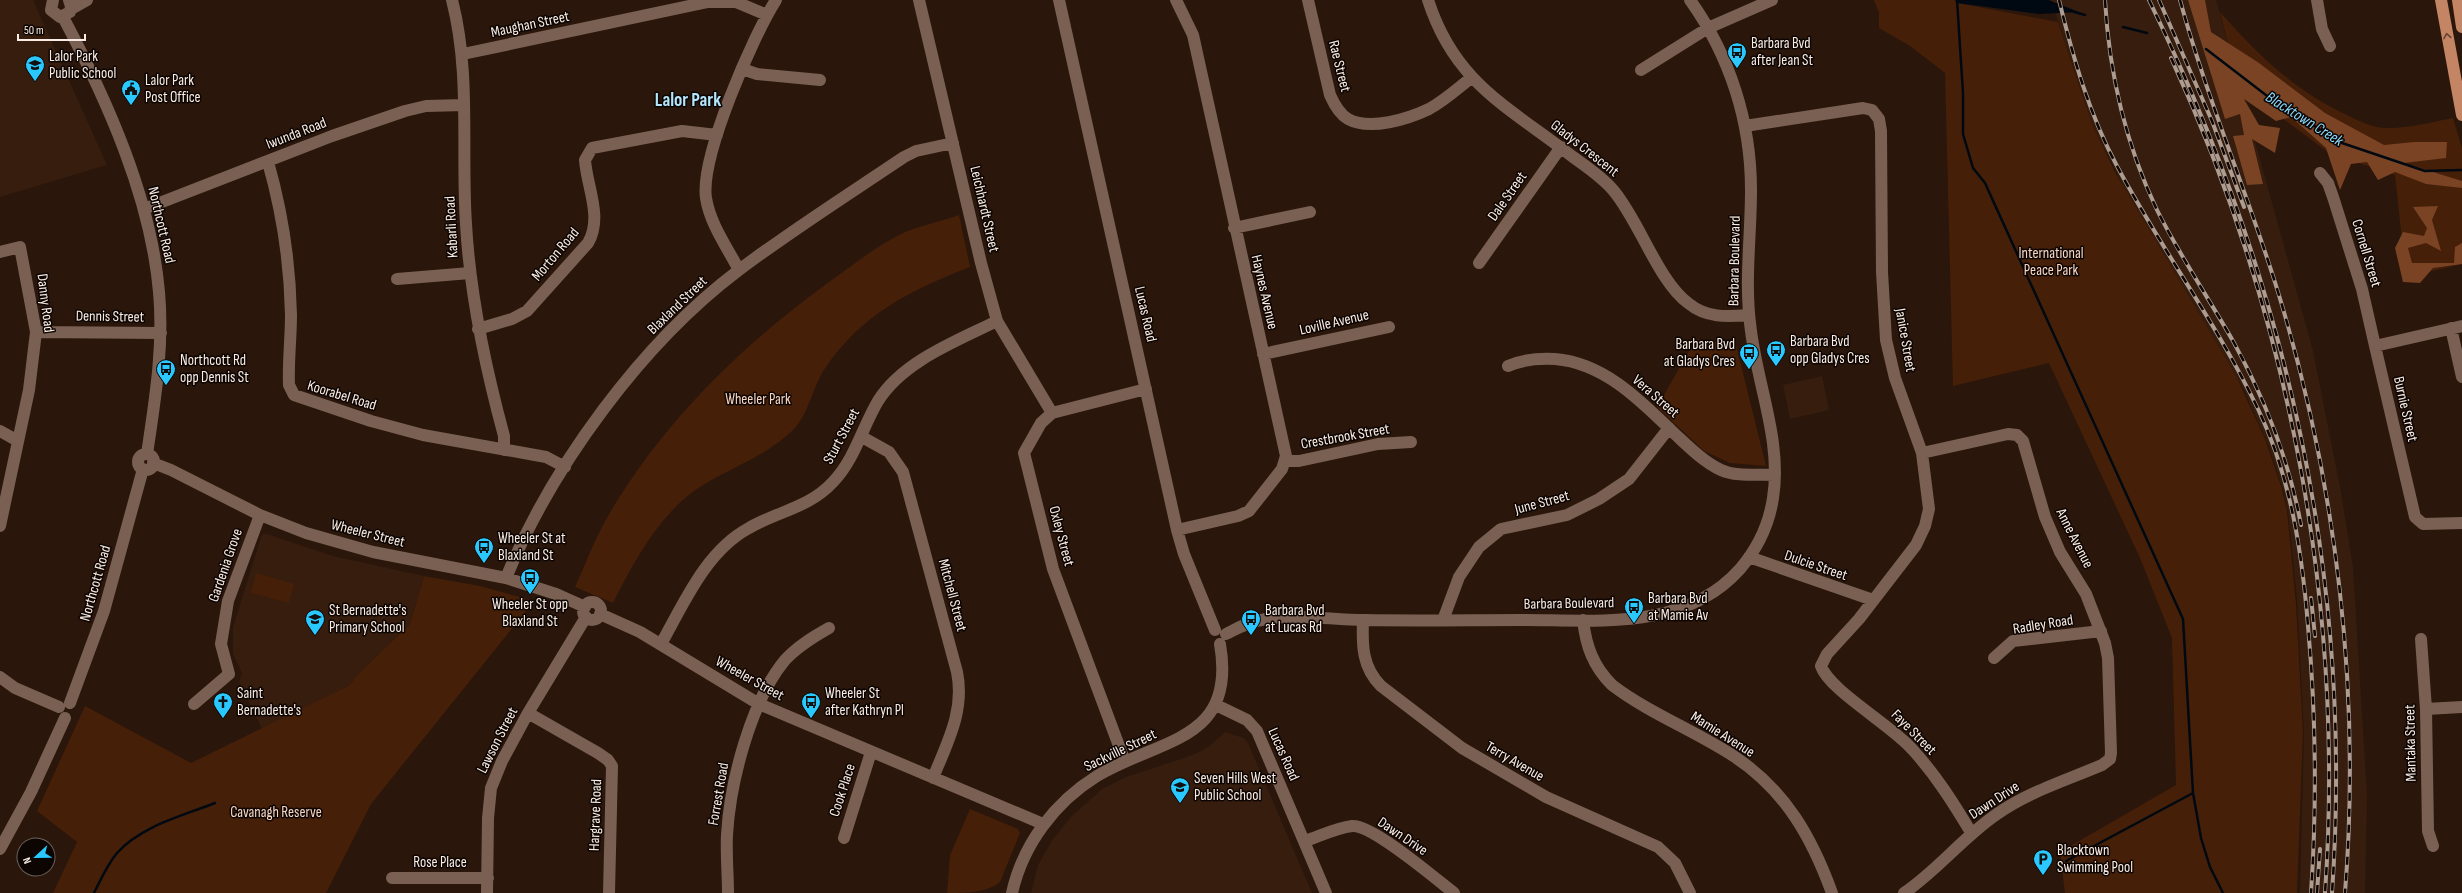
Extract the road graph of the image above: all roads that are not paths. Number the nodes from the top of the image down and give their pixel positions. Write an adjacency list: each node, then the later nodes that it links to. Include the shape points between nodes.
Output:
1 (52, 0): 15 (street, via 52,13)
2 (87, 0): 15 (street)
3 (452, 0): 20 (street, Kabarli Road)
4 (776, 0): 16 (street)
5 (919, 0): 30 (street, Leichhardt Street)
6 (1059, 0): 53 (street, Lucas Road)
7 (1176, 0): 36 (street, Haynes Avenue, via 1193,35)
8 (1308, 0): 24 (street, Rae Street, via 1330,95 1334,105 1348,119 1366,124 1414,114 1441,102)
9 (1428, 0): 24 (street, Gladys Crescent, via 1439,28)
10 (1690, 0): 18 (street, Barbara Boulevard)
11 (1772, 0): 18 (street)
12 (2317, 0): 19 (street, via 2322,29)
13 (2442, 0): 23 (main road, one-way to 13)
14 (2458, 0): 17 (main road)
15 (68, 9): 34 (street, Northcott Road, via 126,154)
16 (767, 15): 20 (street, Maughan Street, via 736,2 708,2); 21 (street)
17 (2462, 27)
18 (1708, 28): 22 (street); 28 (street, Barbara Boulevard, via 1728,70)
19 (2330, 46)
20 (463, 54): 26 (street, Kabarli Road)
21 (742, 69): 25 (street, via 756,74); 29 (street)
22 (1641, 70)
23 (2458, 72): 27 (main road)
24 (1471, 78): 31 (street, Gladys Crescent, via 1522,121)
25 (820, 80)
26 (464, 105): 32 (street, Iwunda Road, via 426,106 405,111); 40 (street, Kabarli Road, via 466,222)
27 (2462, 115)
28 (1745, 126): 42 (street, Barbara Boulevard, via 1751,176 1746,286); 61 (street, Janice Street, via 1863,108 1872,110 1879,119 1886,340 1895,378)
29 (717, 135): 39 (street, via 707,168 706,198 717,229); 46 (street, Morton Road, via 682,131 592,148 585,160 595,220 594,231 588,243 527,311 512,319)
30 (953, 143): 39 (street, Blaxland Street, via 916,151 904,157); 43 (street, Leichhardt Street)
31 (1561, 147): 38 (street, Dale Street); 42 (street, Gladys Crescent, via 1613,189 1667,278 1688,304 1713,315)
32 (268, 162): 34 (street, Iwunda Road); 60 (street, Koorabel Road, via 279,206 287,257 291,314 289,385 294,395 423,435)
33 (2320, 172): 49 (street, Cornell Street, via 2328,183 2344,231 2362,289)
34 (144, 209): 48 (street, Northcott Road, via 159,292)
35 (1310, 212): 36 (street)
36 (1234, 228): 50 (street, Haynes Avenue)
37 (0, 252): 47 (street, Danny Road, via 20,247)
38 (1479, 263)
39 (739, 270): 64 (street, Blaxland Street, via 685,317 656,347 598,418)
40 (470, 273): 41 (street); 46 (street, Kabarli Road)
41 (397, 279)
42 (1748, 315): 65 (street, Barbara Boulevard, via 1774,451)
43 (997, 321): 54 (street, Leichhardt Street); 57 (street, Sturt Street, via 924,360 902,375 878,402)
44 (1389, 327): 50 (street, Loville Avenue)
45 (2456, 327): 49 (street); 52 (street)
46 (478, 329): 60 (street, Kabarli Road, via 504,436)
47 (36, 332): 48 (street, Dennis Street); 58 (street, Danny Road, via 29,390)
48 (160, 333): 63 (street, Northcott Road)
49 (2375, 346): 67 (street, Burnie Street, via 2415,517 2423,524)
50 (1263, 354): 62 (street, Haynes Avenue, via 1285,451)
51 (1508, 366): 55 (street, Vera Street, via 1519,361 1541,358 1573,362 1596,370 1634,396)
52 (2462, 377)
53 (1146, 389): 54 (street); 69 (street, Lucas Road)
54 (1052, 413): 94 (street, Oxley Street, via 1041,423 1024,453 1053,569)
55 (1669, 428): 65 (street, Vera Street, via 1701,458 1723,471); 75 (street, June Street, via 1629,479 1599,499 1566,515 1501,530 1479,547 1459,577)
56 (0, 431): 58 (street)
57 (862, 437): 81 (street, Sturt Street, via 844,470 819,496 750,527 718,552); 95 (street, Mitchell Street, via 888,452 903,472 958,672 958,714)
58 (18, 441): 68 (street, Danny Road)
59 (1411, 442): 62 (street, Crestbrook Street, via 1378,444 1299,461)
60 (504, 450): 64 (street, Koorabel Road, via 546,457)
61 (1922, 453): 72 (street, Janice Street, via 1928,502 1925,526 1916,545); 78 (street, Anne Avenue, via 2013,433 2021,437 2047,523 2060,552 2086,594)
62 (1285, 461): 69 (street, via 1249,511 1238,516)
63 (148, 462): 66 (street, Wheeler Street, via 171,470); 89 (street, Northcott Road, via 104,611)
64 (565, 467): 71 (street, Blaxland Street, via 527,533)
65 (1775, 475): 70 (street, Barbara Boulevard, via 1768,520)
66 (260, 515): 71 (street, Wheeler Street, via 306,533 373,552); 85 (street, Gardenia Grove, via 228,601 221,644 229,674)
67 (2462, 523)
68 (0, 526)
69 (1177, 530): 79 (street, Lucas Road, via 1184,554)
70 (1749, 557): 72 (street, Dulcie Street); 76 (street, Barbara Boulevard, via 1719,588 1678,610 1651,617)
71 (506, 578): 73 (street, Wheeler Street, via 556,594)
72 (1873, 600): 83 (street, Janice Street, via 1826,654)
73 (585, 612): 81 (street, Wheeler Street, via 594,620 600,614 619,621); 91 (street, Lawson Street)
74 (1363, 620): 75 (street, Barbara Boulevard); 79 (street, Barbara Boulevard, via 1269,618 1246,624); 110 (street, Terry Avenue, via 1364,659 1370,674 1381,686 1462,748 1539,793 1658,846 1675,863)
75 (1443, 620): 76 (street, Barbara Boulevard)
76 (1583, 620): 111 (street, Mamie Avenue, via 1590,653 1599,670 1612,685 1736,758 1792,809 1820,860)
77 (829, 628): 86 (street, Forrest Road, via 807,640 786,660 776,672)
78 (2101, 632): 82 (street, Radley Road, via 2013,641); 93 (street, Anne Avenue, via 2108,658)
79 (1220, 636): 87 (street, Lucas Road, via 1223,679)
80 (2421, 640): 90 (street, Mantaka Street)
81 (661, 644): 86 (street, Wheeler Street)
82 (1994, 658)
83 (1821, 666): 97 (street, Faye Street, via 1829,681 1890,727 1912,748 1939,780)
84 (0, 677): 89 (street, via 15,688)
85 (194, 704)
86 (759, 704): 92 (street, Wheeler Street); 106 (street, Forrest Road, via 737,774 727,834)
87 (1216, 705): 94 (street, Sackville Street, via 1206,719 1180,739); 99 (street, Lucas Road, via 1247,720 1258,731)
88 (2462, 707): 90 (street)
89 (64, 709): 101 (street, Northcott Road, via 31,792)
90 (2426, 709): 100 (street, Mantaka Street, via 2428,831)
91 (528, 713): 103 (street, Lawson Street, via 502,761 491,788); 105 (street, Hargrave Road, via 598,753 612,766)
92 (871, 752): 95 (street, Wheeler Street); 98 (street, Cook Place)
93 (2111, 752): 97 (street, Dawn Drive, via 2110,760 2102,765 2028,796 1997,814)
94 (1126, 762): 96 (street, Sackville Street, via 1075,791)
95 (933, 778): 96 (street, Wheeler Street)
96 (1043, 824): 107 (street, Sackville Street, via 1023,861)
97 (1972, 834): 112 (street, Dawn Drive, via 1932,872)
98 (844, 838)
99 (1305, 841): 108 (street, Lucas Road); 109 (street, Dawn Drive, via 1353,826 1371,832 1395,847)
100 (2433, 846)
101 (0, 849)
102 (392, 878): 103 (street, Rose Place)
103 (488, 878): 104 (street, Lawson Street)
104 (487, 893)
105 (609, 893)
106 (728, 893)
107 (1012, 893)
108 (1326, 893)
109 (1454, 893)
110 (1690, 893)
111 (1832, 893)
112 (1904, 893)

